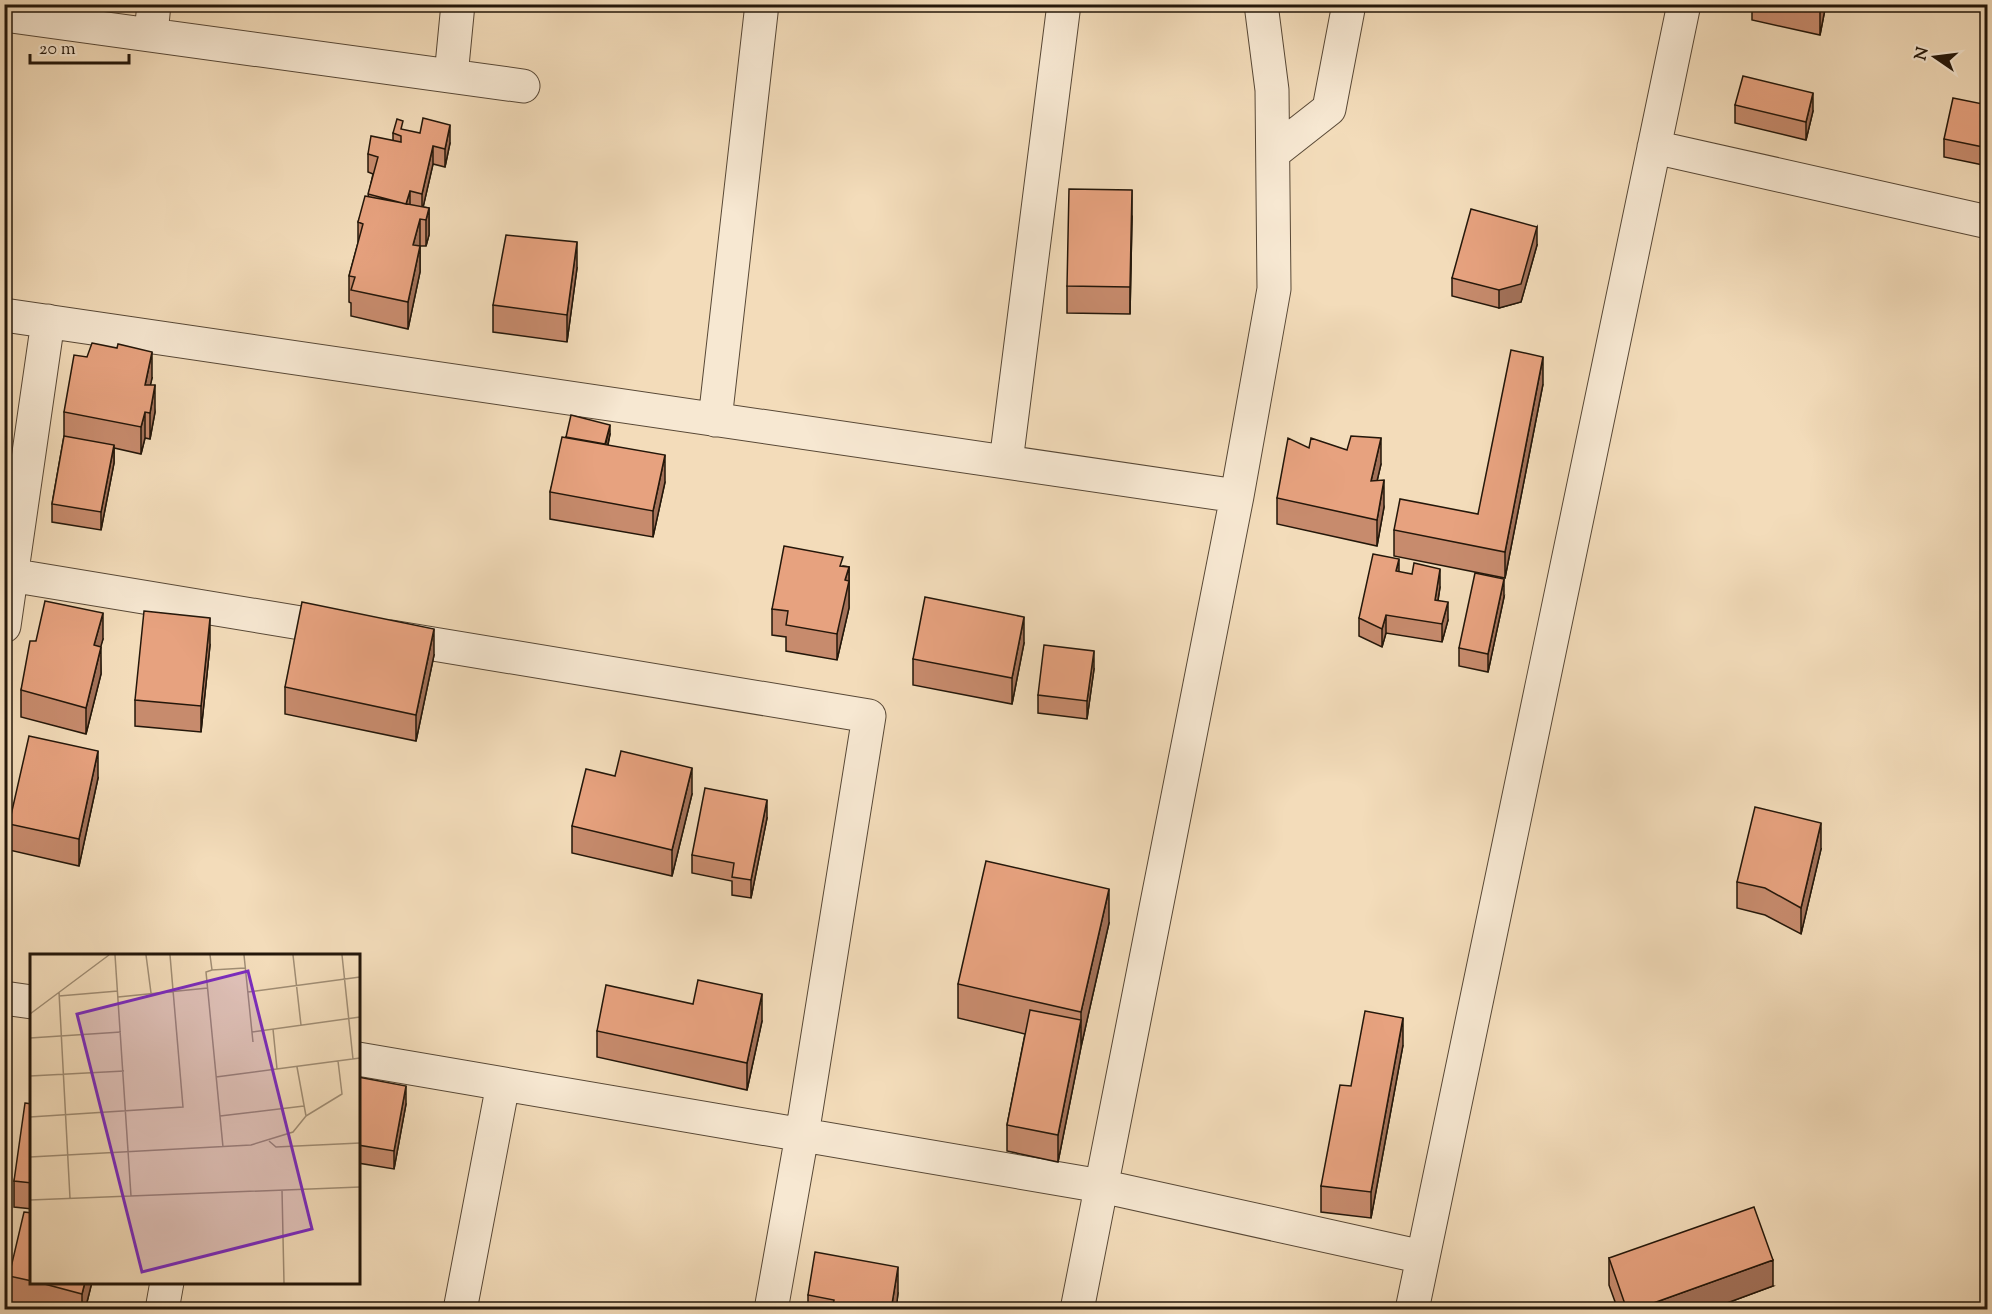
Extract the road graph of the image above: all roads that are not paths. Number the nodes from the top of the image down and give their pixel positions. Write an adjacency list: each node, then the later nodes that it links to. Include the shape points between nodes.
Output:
1 (458, 4): 9 (street)
2 (762, 4): 16 (street)
3 (1064, 4): 17 (street)
4 (1261, 4): 12 (street, via 1272,90)
5 (1349, 4): 12 (street, via 1329,109)
6 (1684, 4): 11 (street)
7 (4, 15): 8 (street)
8 (153, 20): 9 (street)
9 (451, 76): 10 (street)
10 (523, 86)
11 (1654, 147): 13 (street); 27 (street)
12 (1273, 153): 18 (street, via 1274,289)
13 (1988, 222)
14 (4, 315): 15 (street)
15 (48, 321): 16 (street); 19 (street)
16 (715, 420): 17 (street)
17 (1006, 462): 18 (street)
18 (1237, 496): 26 (street)
19 (8, 575): 20 (street); 25 (street, via 869,716)
20 (4, 626)
21 (4, 998): 22 (street)
22 (30, 1002)
23 (360, 1059): 24 (street)
24 (503, 1083): 25 (street); 30 (street)
25 (802, 1135): 26 (street); 31 (street)
26 (1101, 1186): 27 (street); 32 (street)
27 (1423, 1257): 33 (street)
28 (167, 1284): 29 (street)
29 (162, 1310)
30 (460, 1310)
31 (771, 1310)
32 (1077, 1310)
33 (1412, 1310)

